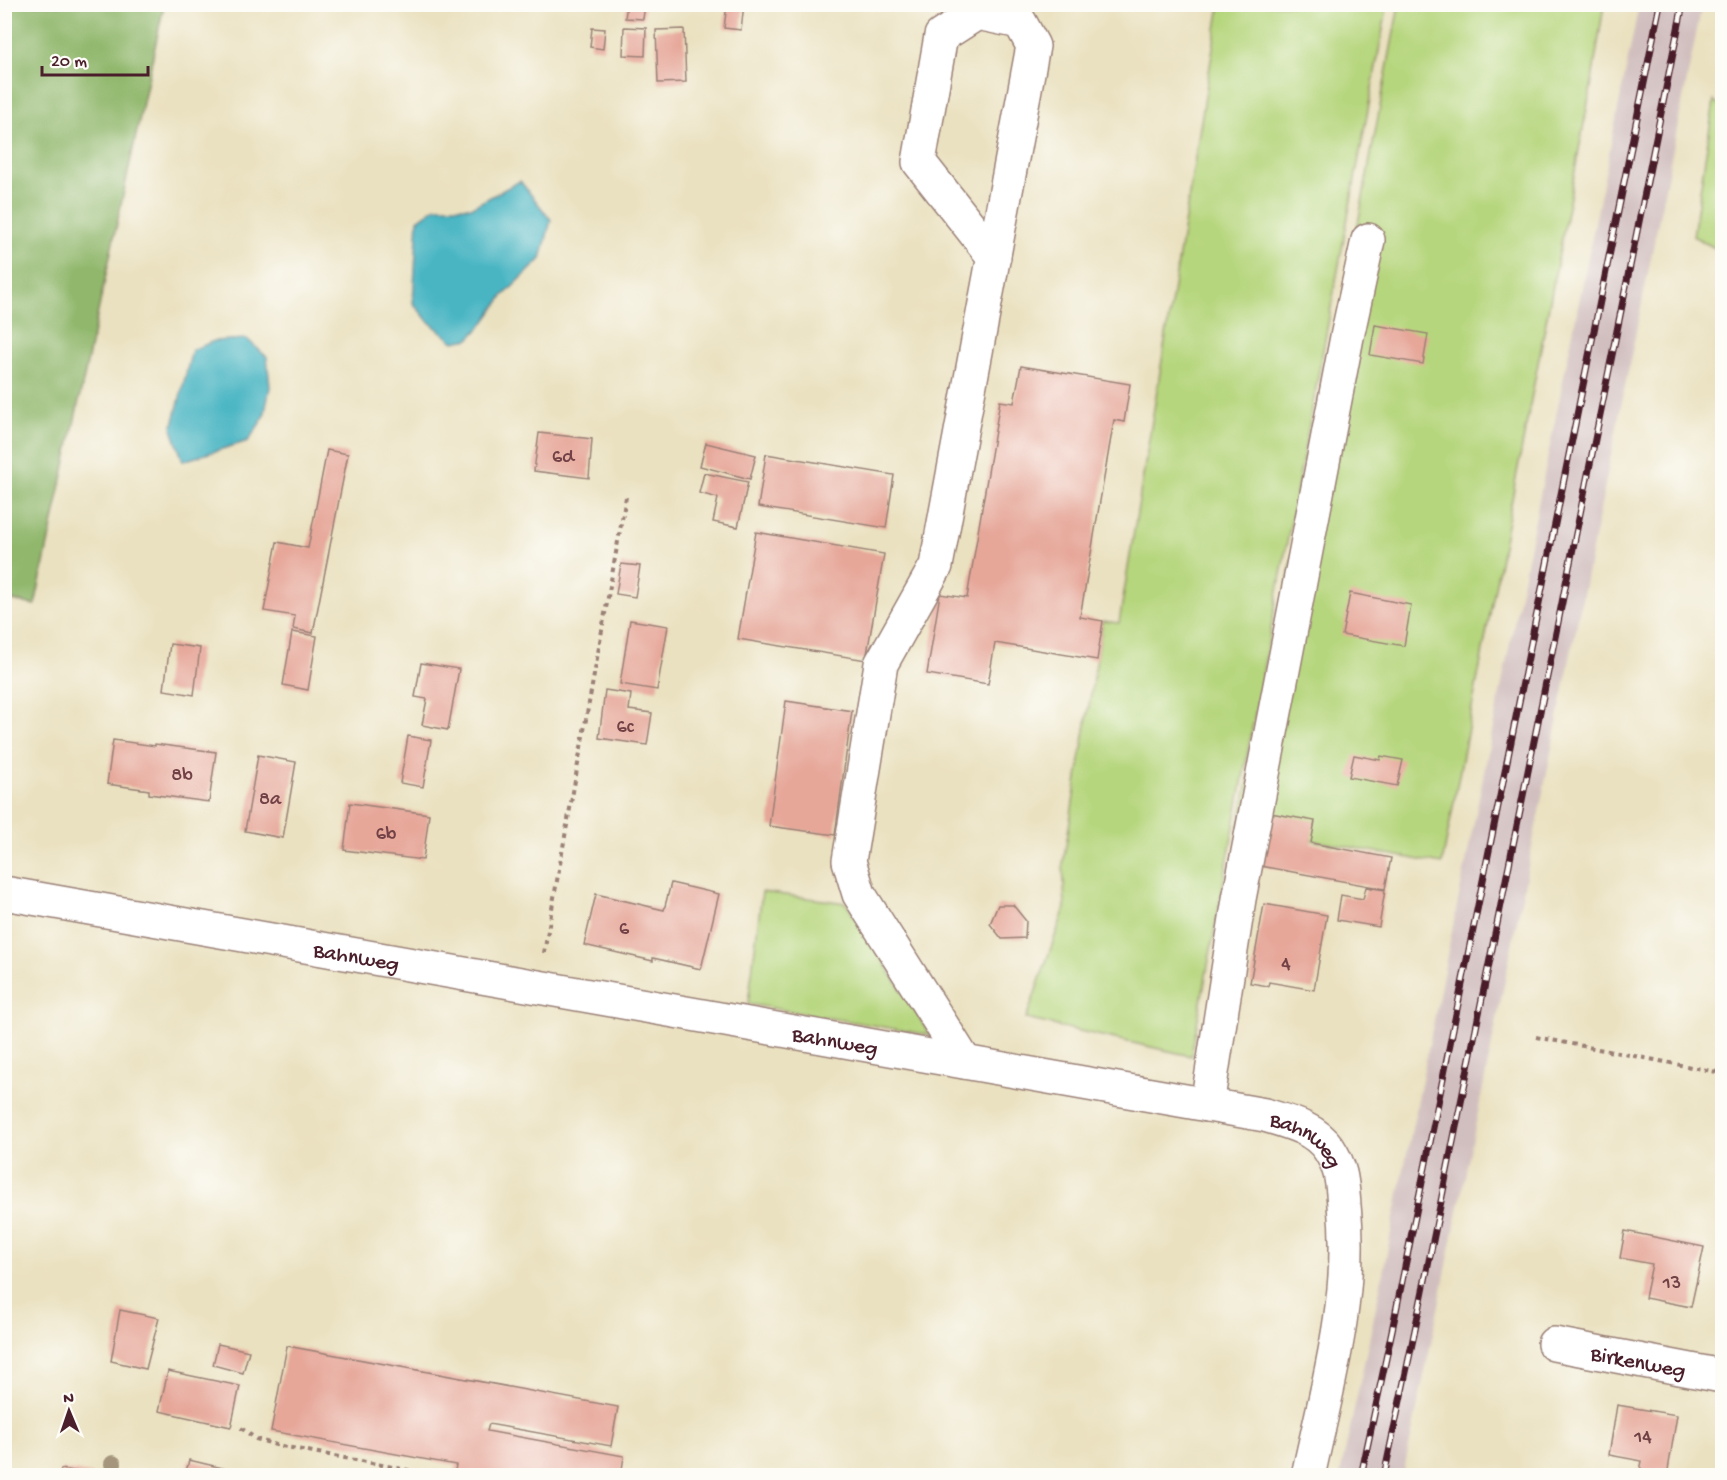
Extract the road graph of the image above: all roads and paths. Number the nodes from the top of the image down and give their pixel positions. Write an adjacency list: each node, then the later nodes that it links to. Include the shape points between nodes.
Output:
1 (1368, 240): 9 (street, via 1241,887)
2 (993, 257): 2 (street, via 1033,46 1020,22 977,13 941,36 919,162); 7 (street, via 936,566 881,664 849,861 859,894)
3 (627, 497): 5 (path)
4 (4, 893): 5 (street, Bahnweg)
5 (538, 987): 7 (street, Bahnweg)
6 (1536, 1037): 8 (path)
7 (965, 1062): 9 (street, Bahnweg)
8 (1722, 1073)
9 (1207, 1105): 14 (street, Bahnweg, via 1265,1115 1310,1131 1328,1147 1341,1173 1346,1275)
10 (1554, 1344): 11 (street, Birkenweg)
11 (1722, 1376)
12 (242, 1428): 13 (path, via 256,1439 276,1445)
13 (440, 1476)
14 (1308, 1476)

